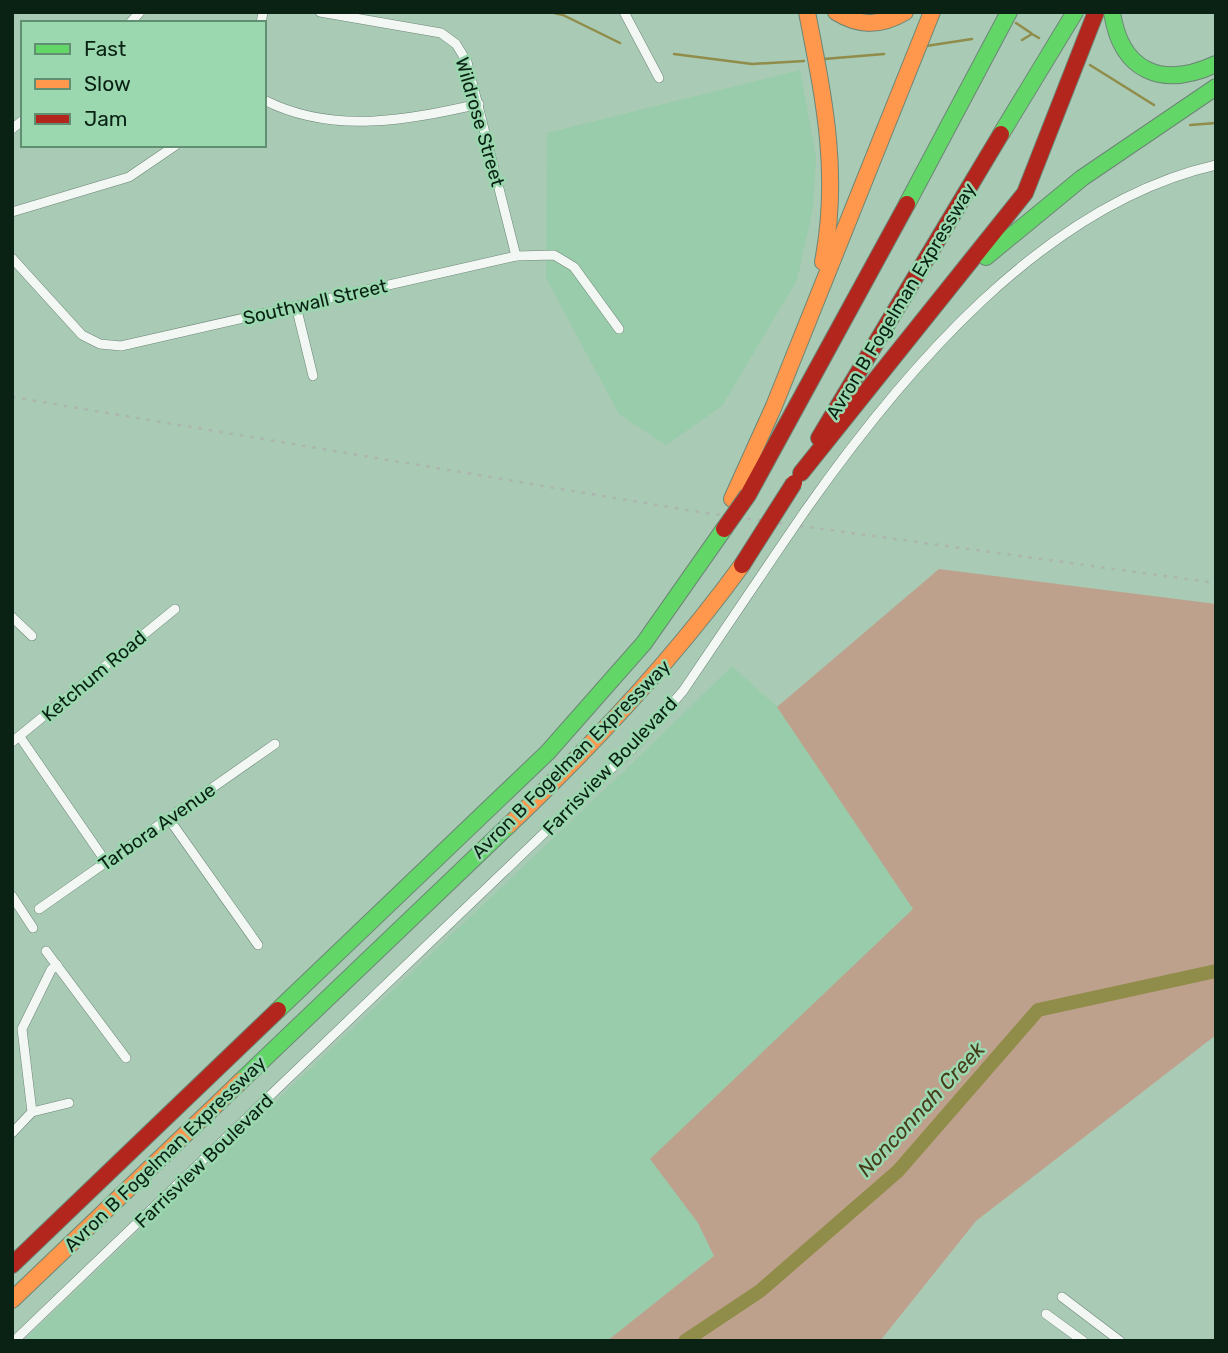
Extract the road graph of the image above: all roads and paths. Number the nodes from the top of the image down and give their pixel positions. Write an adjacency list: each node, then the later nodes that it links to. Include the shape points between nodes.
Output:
1 (320, 12): 16 (street, Wildrose Street, via 441,33 456,44 467,62)
2 (624, 12): 13 (street)
3 (807, 12): 24 (highway, via 835,169 832,216)
4 (836, 12): 5 (highway, via 852,22 874,24)
5 (905, 12)
6 (924, 12): 20 (highway)
7 (932, 12): 20 (highway)
8 (1009, 12): 29 (highway, Avron B Fogelman Expressway, via 815,376)
9 (1074, 12): 28 (highway, Avron B Fogelman Expressway)
10 (1096, 12): 23 (highway, via 1025,193)
11 (1112, 12): 12 (highway, via 1121,46 1132,61 1148,71 1185,77)
12 (1216, 64)
13 (659, 78)
14 (1216, 88): 23 (highway, via 1055,198)
15 (266, 101): 16 (street, via 345,121 384,123)
16 (479, 104): 21 (street, Wildrose Street)
17 (173, 147): 19 (street, via 129,177)
18 (1216, 165): 51 (street, Farrisview Boulevard, bridge, via 1166,181 1061,236 970,312 864,430 683,691 636,745)
19 (12, 212)
20 (846, 225): 24 (highway)
21 (516, 256): 25 (street, Southwall Street); 26 (street, Southwall Street, via 554,255 574,267)
22 (12, 258): 25 (street, Southwall Street, via 82,335 100,344 121,346)
23 (946, 295): 28 (highway)
24 (814, 300): 29 (highway)
25 (296, 306): 27 (street)
26 (620, 329)
27 (313, 376)
28 (798, 478): 49 (highway, Avron B Fogelman Expressway, bridge, via 713,607 650,683)
29 (740, 497): 47 (highway, Avron B Fogelman Expressway, bridge, via 724,529 644,643 548,752)
30 (175, 609): 33 (street, Ketchum Road)
31 (12, 617): 32 (street)
32 (32, 636)
33 (16, 740): 36 (street)
34 (275, 744): 35 (street, Tarbora Avenue)
35 (169, 819): 36 (street, Tarbora Avenue); 40 (street)
36 (106, 862): 38 (street, Tarbora Avenue)
37 (12, 896): 39 (street)
38 (38, 909)
39 (33, 928)
40 (258, 945)
41 (46, 951): 42 (street)
42 (57, 965): 43 (street); 45 (street, via 22,1029)
43 (127, 1058)
44 (69, 1103): 45 (street)
45 (32, 1112): 46 (street)
46 (12, 1133)
47 (12, 1265)
48 (1062, 1297): 53 (street)
49 (12, 1300)
50 (1046, 1314): 52 (street)
51 (14, 1341)
52 (1083, 1341)
53 (1120, 1341)

